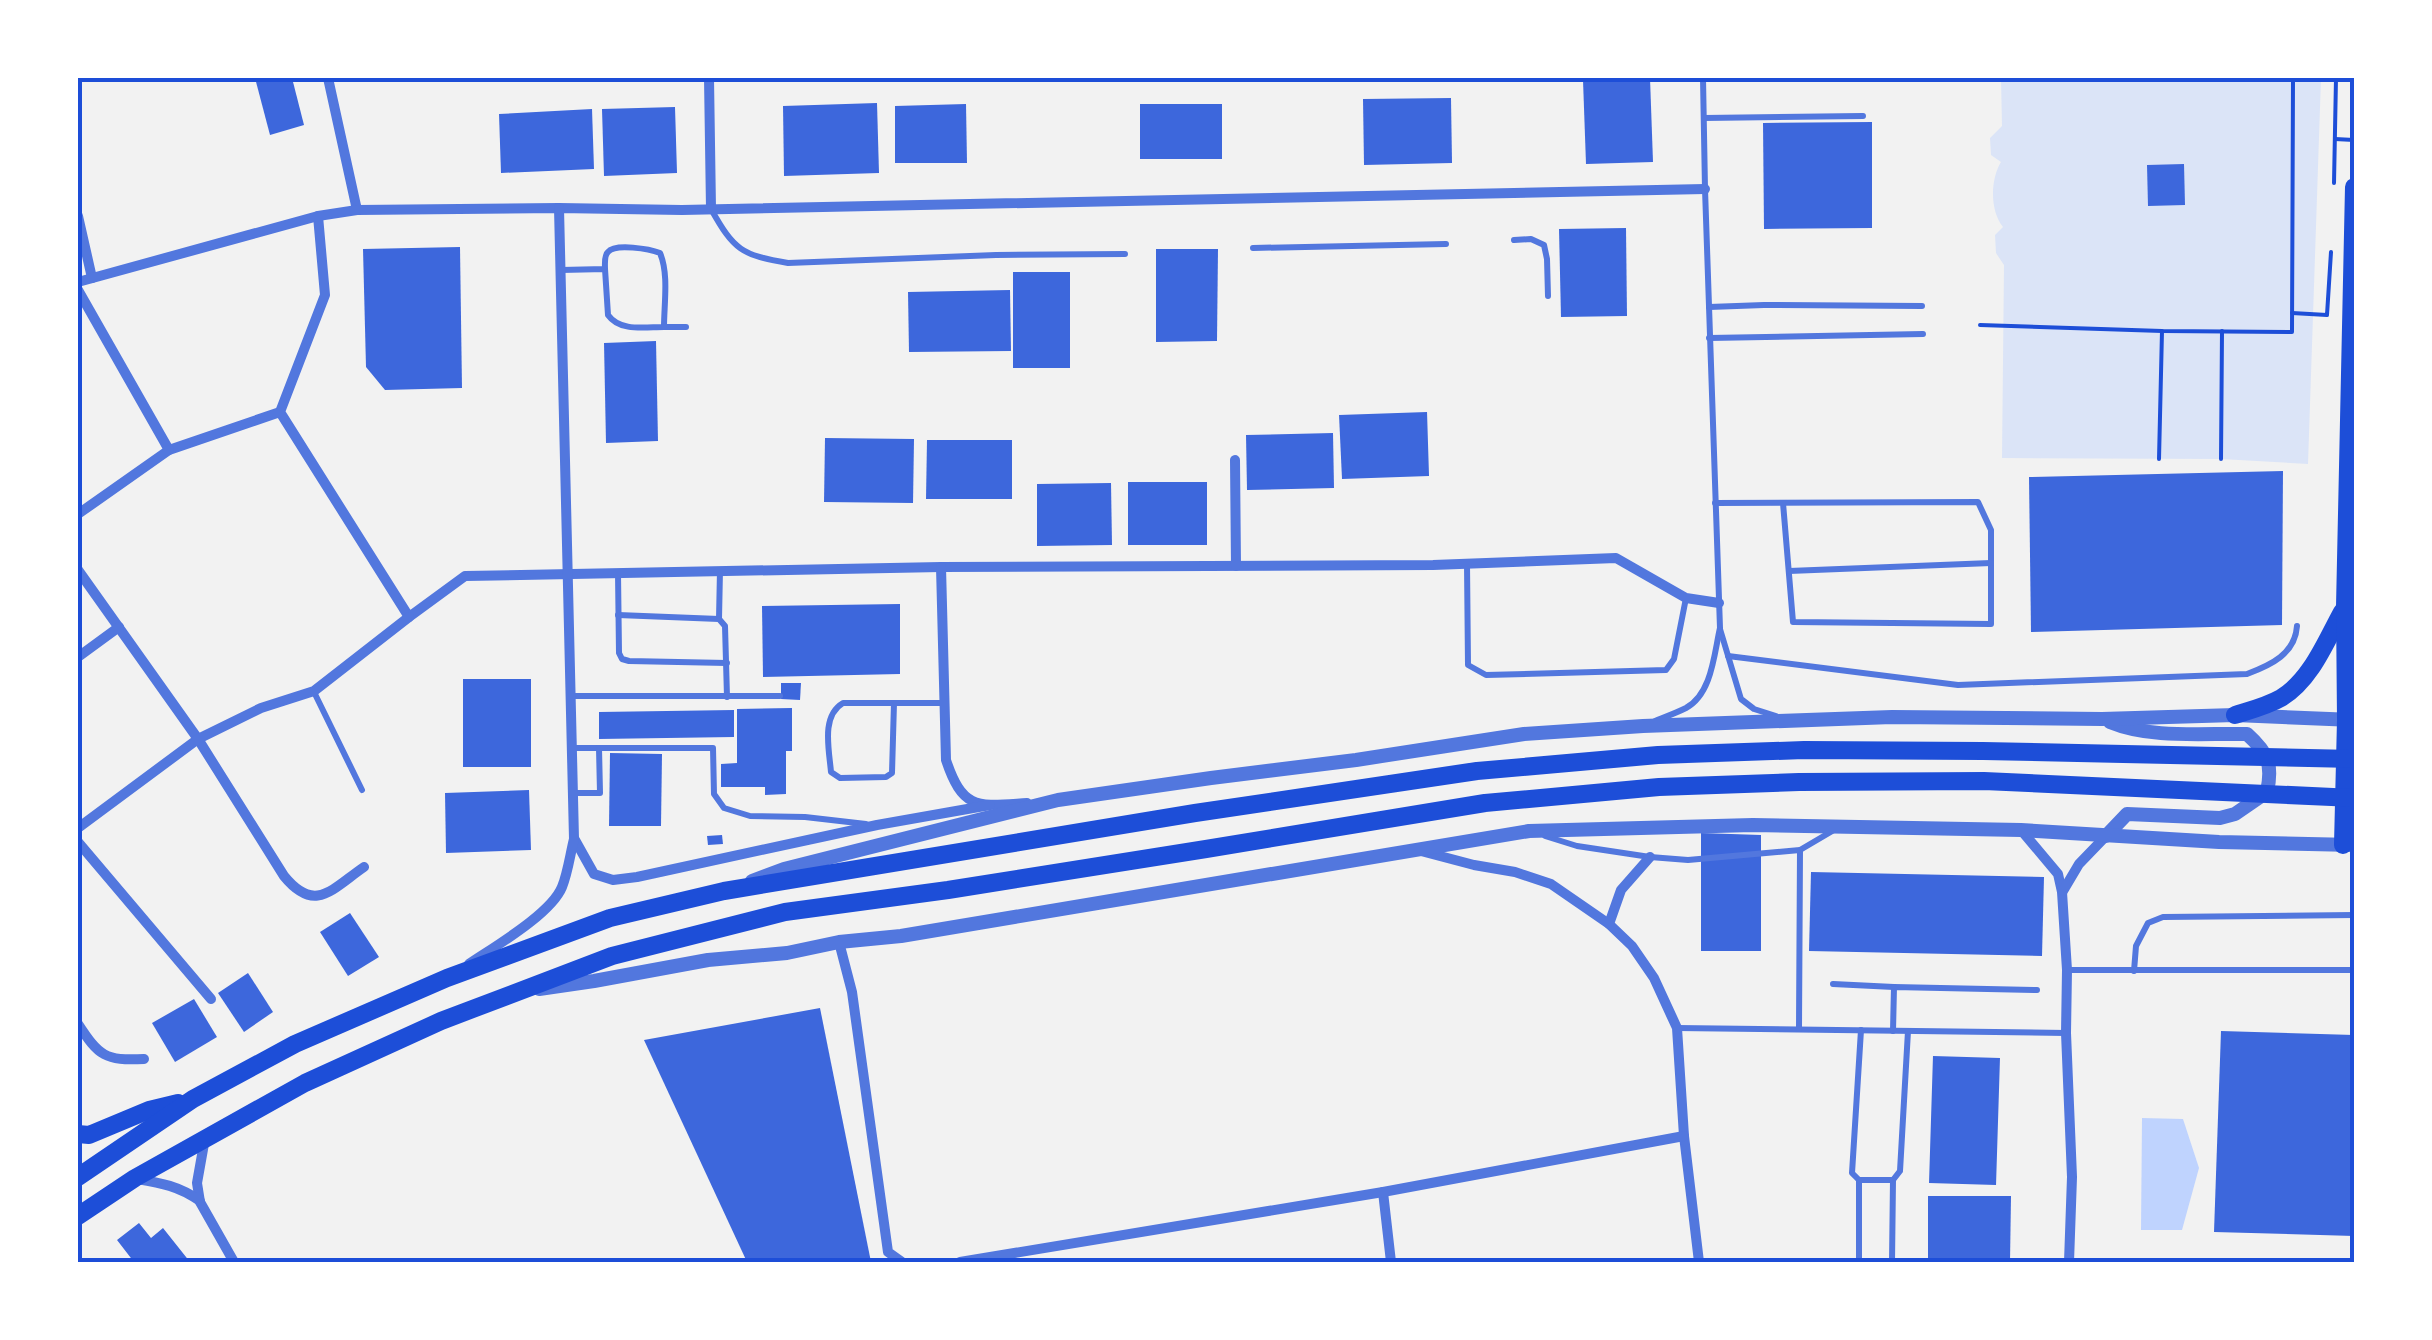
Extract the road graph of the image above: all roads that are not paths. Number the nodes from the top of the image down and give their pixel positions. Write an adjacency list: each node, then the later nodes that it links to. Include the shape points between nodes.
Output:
1 (328, 78): 10 (street)
2 (709, 78): 9 (street)
3 (1703, 78): 5 (lane)
4 (1863, 116): 5 (lane)
5 (1704, 118): 7 (lane)
6 (2354, 187): 11 (main road)
7 (1705, 189): 9 (street); 25 (lane)
8 (559, 208): 9 (street); 10 (street); 19 (street)
9 (711, 209): 17 (lane, via 736,247 788,263)
10 (357, 210): 13 (street)
11 (2354, 210): 47 (main road)
12 (78, 216): 20 (street)
13 (318, 216): 20 (street); 30 (street, via 325,295)
14 (1514, 240): 23 (lane, via 1544,244)
15 (1446, 244): 16 (lane)
16 (1253, 248)
17 (1125, 254)
18 (605, 269): 19 (lane); 26 (lane, via 611,320); 26 (lane, via 613,248 660,253)
19 (560, 270): 43 (street)
20 (92, 278): 21 (street)
21 (78, 282)
22 (78, 290): 31 (street)
23 (1548, 296)
24 (1922, 306): 25 (lane)
25 (1709, 307): 29 (lane)
26 (664, 327): 27 (lane)
27 (686, 327)
28 (1923, 334): 29 (lane)
29 (1709, 338): 33 (lane)
30 (280, 412): 31 (street); 49 (street)
31 (169, 450): 35 (street)
32 (1236, 460): 38 (street)
33 (1715, 503): 34 (lane); 46 (lane)
34 (1784, 503): 37 (lane, via 1978,502 1991,530); 42 (lane)
35 (78, 514)
36 (1467, 563): 38 (street); 45 (street, via 1616,558); 45 (lane, via 1468,665 1486,675 1666,670)
37 (1991, 564): 42 (lane); 42 (lane, via 1991,624 1794,622)
38 (1236, 566): 39 (street)
39 (941, 567): 41 (street); 61 (street)
40 (78, 570): 52 (street)
41 (720, 570): 44 (street); 50 (lane)
42 (1790, 571)
43 (568, 572): 44 (street); 49 (street, via 466,576); 58 (street)
44 (618, 572): 48 (lane)
45 (1686, 598): 46 (street)
46 (1719, 603): 53 (lane)
47 (2344, 607): 63 (main road, via 2316,660 2286,695); 65 (main road)
48 (618, 615): 50 (lane); 56 (lane, via 622,659)
49 (409, 617): 57 (street)
50 (719, 619): 56 (lane, via 726,626)
51 (2297, 626): 55 (lane, via 2286,653 2247,674 1958,685)
52 (119, 628): 54 (street); 68 (street)
53 (1720, 628): 55 (lane); 67 (lane, via 1702,693 1690,706)
54 (78, 656)
55 (1728, 656): 66 (lane, via 1741,698)
56 (727, 663): 59 (lane)
57 (314, 691): 68 (street); 72 (lane)
58 (570, 696): 59 (lane); 69 (street)
59 (727, 696): 60 (lane)
60 (780, 696)
61 (944, 703): 62 (lane); 76 (street, via 946,760 955,787 970,801)
62 (894, 704): 62 (lane, via 836,707 828,728 834,776 892,773)
63 (2235, 715): 64 (street); 65 (street)
64 (2102, 718): 66 (street); 82 (street, via 2124,728 2247,734 2266,752 2270,776 2267,792 2235,814 2126,814)
65 (2350, 720): 85 (main road)
66 (1793, 722): 67 (street)
67 (1643, 726): 75 (street, via 1524,734)
68 (198, 739): 78 (street); 89 (street, via 295,890 324,894)
69 (572, 748): 70 (lane); 73 (street)
70 (599, 748): 73 (lane, via 600,793); 77 (lane, via 713,748 714,794 724,808 750,816)
71 (2354, 759): 90 (main road, via 1983,751 1658,755 1477,771)
72 (362, 790)
73 (573, 794): 83 (street)
74 (2354, 798): 102 (main road, via 1984,782 1799,782 1485,802 784,912 612,956)
75 (1058, 800): 76 (street); 90 (street, via 784,869)
76 (990, 806): 77 (street)
77 (878, 825): 83 (street, via 613,880 594,874)
78 (78, 828)
79 (1837, 828): 80 (street); 81 (street); 87 (lane)
80 (2021, 830): 82 (street); 91 (street, via 2058,874)
81 (1529, 831): 86 (street); 88 (lane)
82 (2106, 836): 85 (street); 91 (street)
83 (574, 840): 98 (street, via 553,902)
84 (78, 842): 103 (street)
85 (2349, 845)
86 (1415, 850): 93 (street, via 1551,884); 94 (street)
87 (1800, 850): 88 (lane); 106 (lane)
88 (1650, 857): 93 (street, via 1621,890)
89 (364, 867)
90 (724, 891): 98 (main road, via 610,918)
91 (2062, 892): 95 (street)
92 (2354, 915): 97 (lane, via 2163,917 2148,923 2136,946)
93 (1609, 924): 105 (street, via 1654,978)
94 (839, 942): 102 (street); 125 (street, via 852,992 888,1252)
95 (2067, 970): 97 (lane); 110 (street)
96 (2354, 970): 97 (lane)
97 (2134, 971)
98 (447, 978): 112 (main road, via 295,1044)
99 (1833, 984): 100 (lane)
100 (1894, 986): 101 (lane); 108 (lane)
101 (2036, 990)
102 (518, 991): 115 (main road, via 305,1083)
103 (211, 999)
104 (78, 1024): 111 (street, via 103,1054)
105 (1677, 1028): 106 (lane); 114 (street)
106 (1800, 1029): 107 (lane)
107 (1861, 1030): 108 (lane); 118 (lane, via 1852,1173)
108 (1894, 1030): 109 (lane)
109 (1908, 1031): 110 (lane); 119 (lane, via 1900,1170)
110 (2066, 1033): 131 (street)
111 (144, 1059)
112 (192, 1100): 113 (main road); 116 (main road)
113 (78, 1134)
114 (1684, 1136): 120 (street); 128 (street)
115 (205, 1138): 117 (main road); 121 (street)
116 (78, 1177)
117 (134, 1178): 121 (street, via 170,1184); 122 (main road)
118 (1859, 1180): 119 (lane); 129 (lane)
119 (1893, 1180): 130 (lane)
120 (1383, 1192): 123 (street); 127 (street)
121 (200, 1202): 124 (street)
122 (78, 1216)
123 (1023, 1258): 126 (street)
124 (234, 1262)
125 (902, 1262)
126 (960, 1262)
127 (1391, 1262)
128 (1699, 1262)
129 (1859, 1262)
130 (1892, 1262)
131 (2070, 1262)

